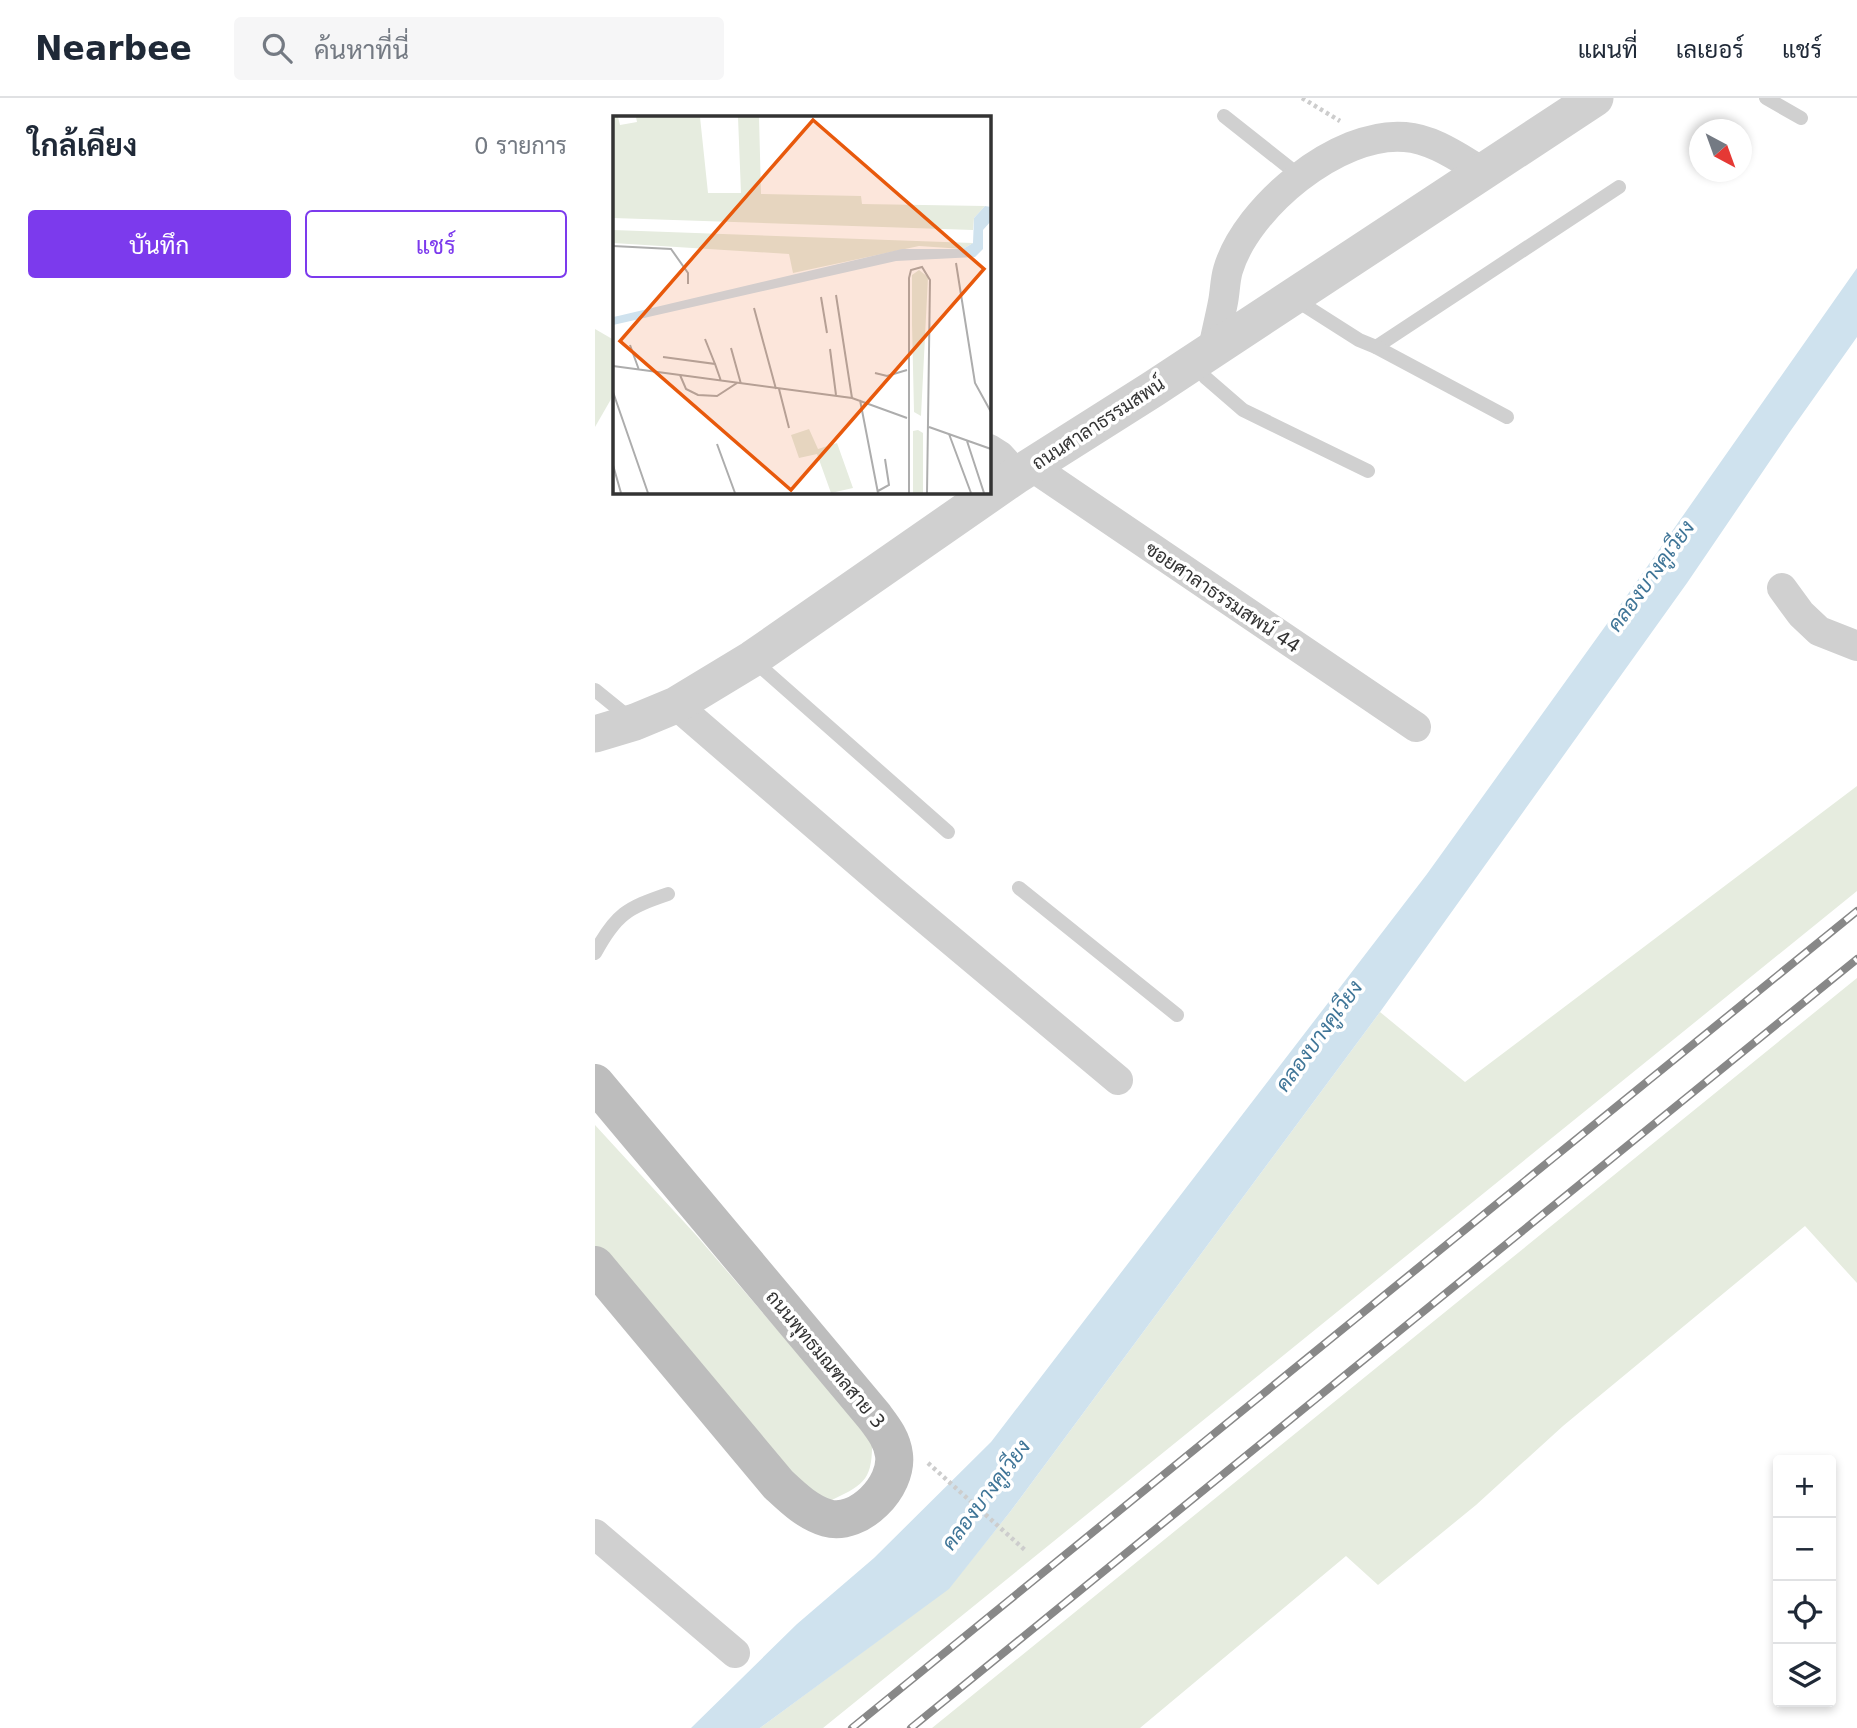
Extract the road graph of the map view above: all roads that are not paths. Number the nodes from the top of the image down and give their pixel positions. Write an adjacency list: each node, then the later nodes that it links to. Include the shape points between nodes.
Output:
1 (1595, 98): 5 (street, ถนนศาลาธรรมสพน์)
2 (1766, 98): 4 (lane)
3 (1224, 116): 6 (lane)
4 (1801, 118)
5 (1483, 172): 6 (street, via 1435,145 1406,137 1370,139 1333,154); 8 (street, ถนนศาลาธรรมสพน์)
6 (1301, 177): 10 (street, via 1253,220 1228,269)
7 (1619, 187): 9 (lane)
8 (1292, 298): 9 (lane); 10 (street, ถนนศาลาธรรมสพน์)
9 (1376, 347): 11 (lane)
10 (1203, 356): 13 (street, ถนนศาลาธรรมสพน์); 14 (lane, via 1206,378 1244,410)
11 (1507, 417)
12 (991, 450): 13 (street, ซอยศาลาธรรมสพน์ 44)
13 (1024, 471): 16 (street, ถนนศาลาธรรมสพน์); 23 (street, ซอยศาลาธรรมสพน์ 44)
14 (1368, 471)
15 (991, 494): 19 (street, ถนนศาลาธรรมสพน์)
16 (991, 494)
17 (1781, 588): 18 (street, via 1819,631)
18 (1857, 646)
19 (752, 659): 21 (street, ถนนศาลาธรรมสพน์); 25 (lane)
20 (595, 690): 22 (lane)
21 (676, 705): 22 (street, ถนนศาลาธรรมสพน์); 30 (street)
22 (635, 722): 24 (street, ถนนศาลาธรรมสพน์)
23 (1416, 727)
24 (595, 734)
25 (948, 832)
26 (1019, 888): 29 (lane)
27 (668, 894): 28 (lane, via 634,906 610,925)
28 (595, 953)
29 (1177, 1015)
30 (1118, 1080)
31 (595, 1083): 32 (main road, ถนนพุทธมณฑลสาย 3, via 889,1437 895,1457 891,1478 882,1492 844,1519 829,1519 795,1500)
32 (595, 1265)
33 (595, 1534): 34 (street)
34 (735, 1653)

